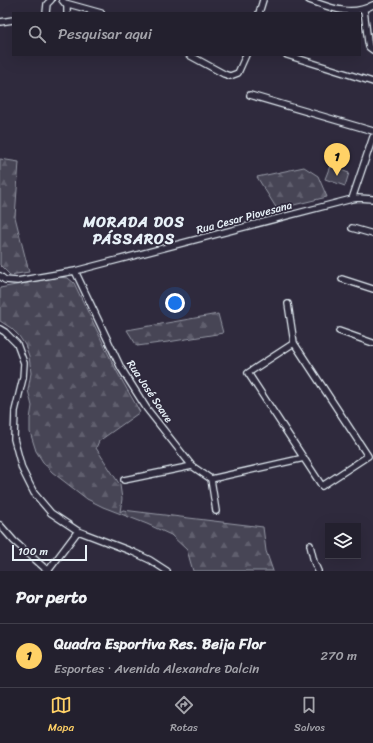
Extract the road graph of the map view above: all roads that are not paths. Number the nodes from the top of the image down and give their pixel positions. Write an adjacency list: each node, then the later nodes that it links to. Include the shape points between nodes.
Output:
1 (51, 0): 7 (street, via 45,8)
2 (263, 0): 10 (street)
3 (309, 0): 6 (street, via 341,10)
4 (64, 1): 8 (street); 9 (street)
5 (373, 5): 6 (street)
6 (364, 10): 13 (street, via 368,42)
7 (46, 12)
8 (67, 12)
9 (95, 12)
10 (259, 12)
11 (12, 20): 12 (street)
12 (0, 22)
13 (373, 50)
14 (191, 56): 15 (street, via 230,76 238,73)
15 (246, 56)
16 (290, 56): 17 (street)
17 (373, 82)
18 (250, 95): 19 (street)
19 (373, 131)
20 (373, 137): 21 (street)
21 (352, 199): 22 (street, Rua Cesar Piovesana); 25 (street, Rua Cesar Piovesana)
22 (373, 199)
23 (352, 228): 24 (street)
24 (373, 234)
25 (75, 271): 26 (street, Rua Cesar Piovesana, via 17,281 5,280); 35 (street, Rua José Soave, via 121,368 147,409)
26 (0, 276)
27 (342, 279): 28 (street)
28 (373, 290)
29 (288, 304): 33 (street)
30 (0, 329): 40 (street, via 17,344 24,363 15,411 14,439 22,469 34,493 52,513)
31 (339, 331): 32 (street)
32 (373, 342)
33 (294, 343): 34 (street, via 248,373); 34 (street, via 368,456 322,486)
34 (304, 458): 36 (street)
35 (192, 466): 36 (street, Rua José Soave); 37 (street)
36 (211, 479): 38 (street)
37 (124, 480)
38 (216, 511)
39 (0, 525): 40 (street, via 48,571)
40 (78, 531): 42 (street, via 133,552)
41 (310, 545): 43 (street)
42 (167, 571)
43 (318, 571)

